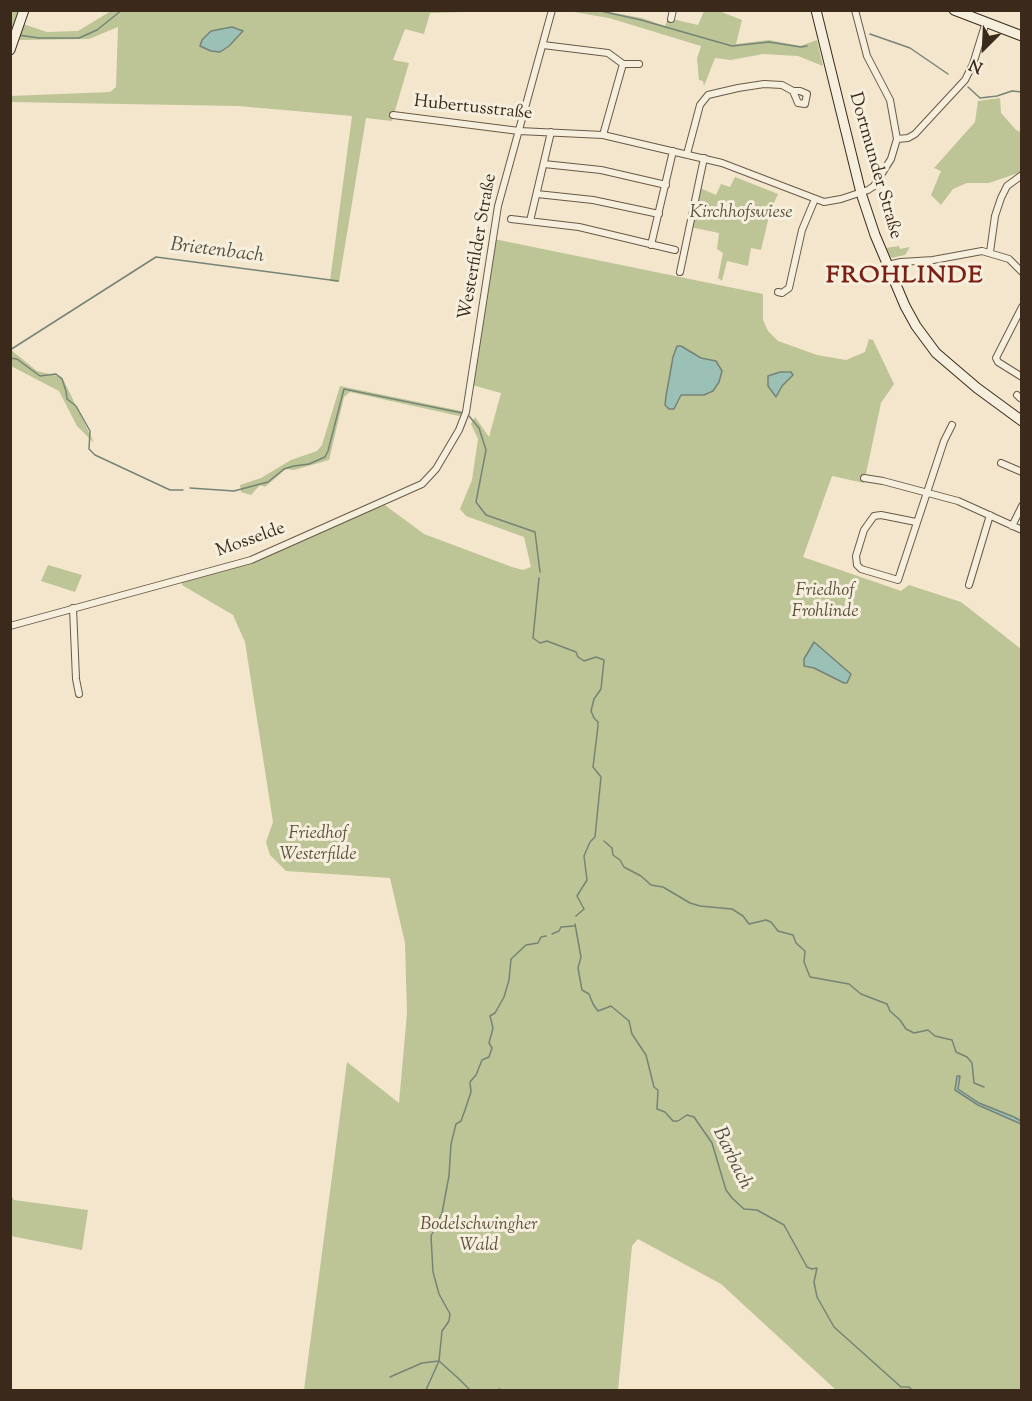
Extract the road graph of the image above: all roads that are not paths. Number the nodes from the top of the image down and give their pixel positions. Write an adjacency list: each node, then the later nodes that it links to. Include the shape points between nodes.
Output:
1 (24, 10): 10 (main road)
2 (674, 10): 7 (street)
3 (816, 10): 26 (main road, Dortmunder Straße)
4 (855, 10): 19 (street, via 867,56 890,100)
5 (954, 10): 8 (main road)
6 (552, 11): 11 (street, Westerfilder Straße)
7 (671, 19)
8 (986, 22): 9 (main road); 19 (street, via 973,64 959,88 915,134)
9 (1022, 36)
10 (12, 45)
11 (543, 45): 12 (street, via 608,53); 16 (street, Westerfilder Straße)
12 (623, 64): 13 (street); 18 (street)
13 (639, 64)
14 (793, 91): 21 (street, via 782,85 764,84 708,95 700,105)
15 (393, 115): 16 (street, Hubertusstraße)
16 (519, 131): 17 (street, Hubertusstraße); 41 (street, Westerfilder Straße, via 498,206)
17 (551, 132): 18 (street, Hubertusstraße); 23 (street, Hubertusstraße)
18 (603, 135): 20 (street, Hubertusstraße)
19 (897, 139): 26 (street, via 880,179)
20 (673, 151): 21 (street, Hubertusstraße); 25 (street)
21 (687, 154): 22 (street, Hubertusstraße)
22 (704, 158): 28 (street, Hubertusstraße); 36 (street)
23 (544, 164): 25 (street, via 601,170); 27 (street, Hubertusstraße)
24 (1022, 176): 34 (street, via 1007,186 1001,198)
25 (666, 185): 29 (street)
26 (861, 193): 28 (street, Hubertusstraße, via 824,202); 35 (main road, Dortmunder Straße)
27 (537, 194): 29 (street, via 593,200); 31 (street, Hubertusstraße)
28 (815, 199): 38 (street, via 802,230 789,288)
29 (659, 214): 32 (street)
30 (511, 219): 31 (street)
31 (530, 221): 32 (street, via 579,227)
32 (651, 245): 33 (street)
33 (675, 250)
34 (990, 252): 35 (street, via 973,251 933,261); 37 (street, via 1009,259)
35 (887, 265): 42 (main road, Dortmunder Straße, via 916,326 936,353)
36 (680, 272)
37 (1022, 272)
38 (778, 292)
39 (1022, 307): 40 (street, via 996,358)
40 (1022, 377)
41 (464, 420): 54 (street, Mosselde, via 436,470 422,484 251,560)
42 (1022, 421)
43 (952, 425): 47 (street)
44 (1001, 463): 45 (street)
45 (1022, 472)
46 (864, 478): 47 (street)
47 (926, 492): 49 (street); 50 (street)
48 (1022, 507): 51 (street)
49 (990, 515): 51 (street); 53 (street)
50 (916, 522): 50 (street, via 882,514 874,516 864,530 857,566 898,580)
51 (1012, 526): 52 (street)
52 (1022, 530)
53 (969, 585)
54 (73, 608): 55 (street, Mosselde); 56 (street)
55 (10, 626)
56 (79, 694)

